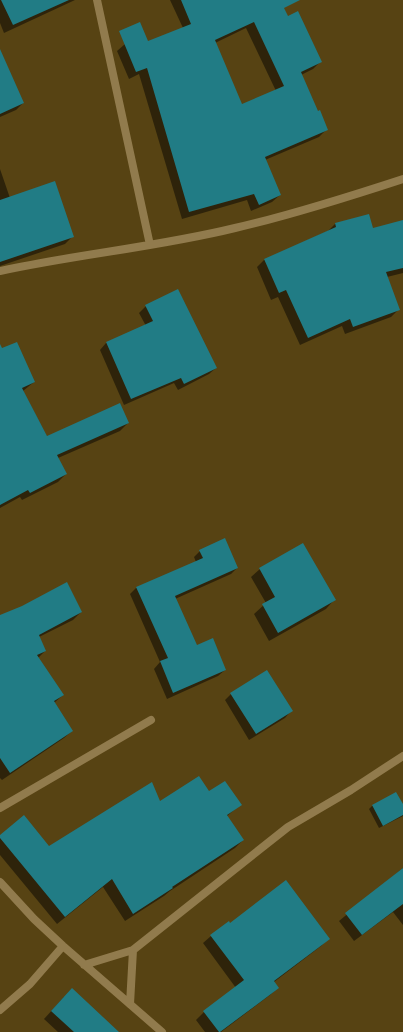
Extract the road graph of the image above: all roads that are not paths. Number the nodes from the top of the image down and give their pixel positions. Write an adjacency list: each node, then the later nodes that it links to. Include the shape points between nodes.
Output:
1 (97, 0): 3 (street)
2 (403, 179): 3 (street, via 235,229)
3 (150, 245): 4 (street)
4 (0, 271)
5 (151, 720): 7 (street)
6 (403, 756): 10 (street, via 351,790 288,826)
7 (0, 808)
8 (0, 882): 9 (street)
9 (63, 946): 11 (street); 13 (street, via 30,984)
10 (133, 950): 11 (street); 12 (street)
11 (84, 965): 12 (street)
12 (130, 1004): 14 (street)
13 (0, 1010)
14 (162, 1032)

